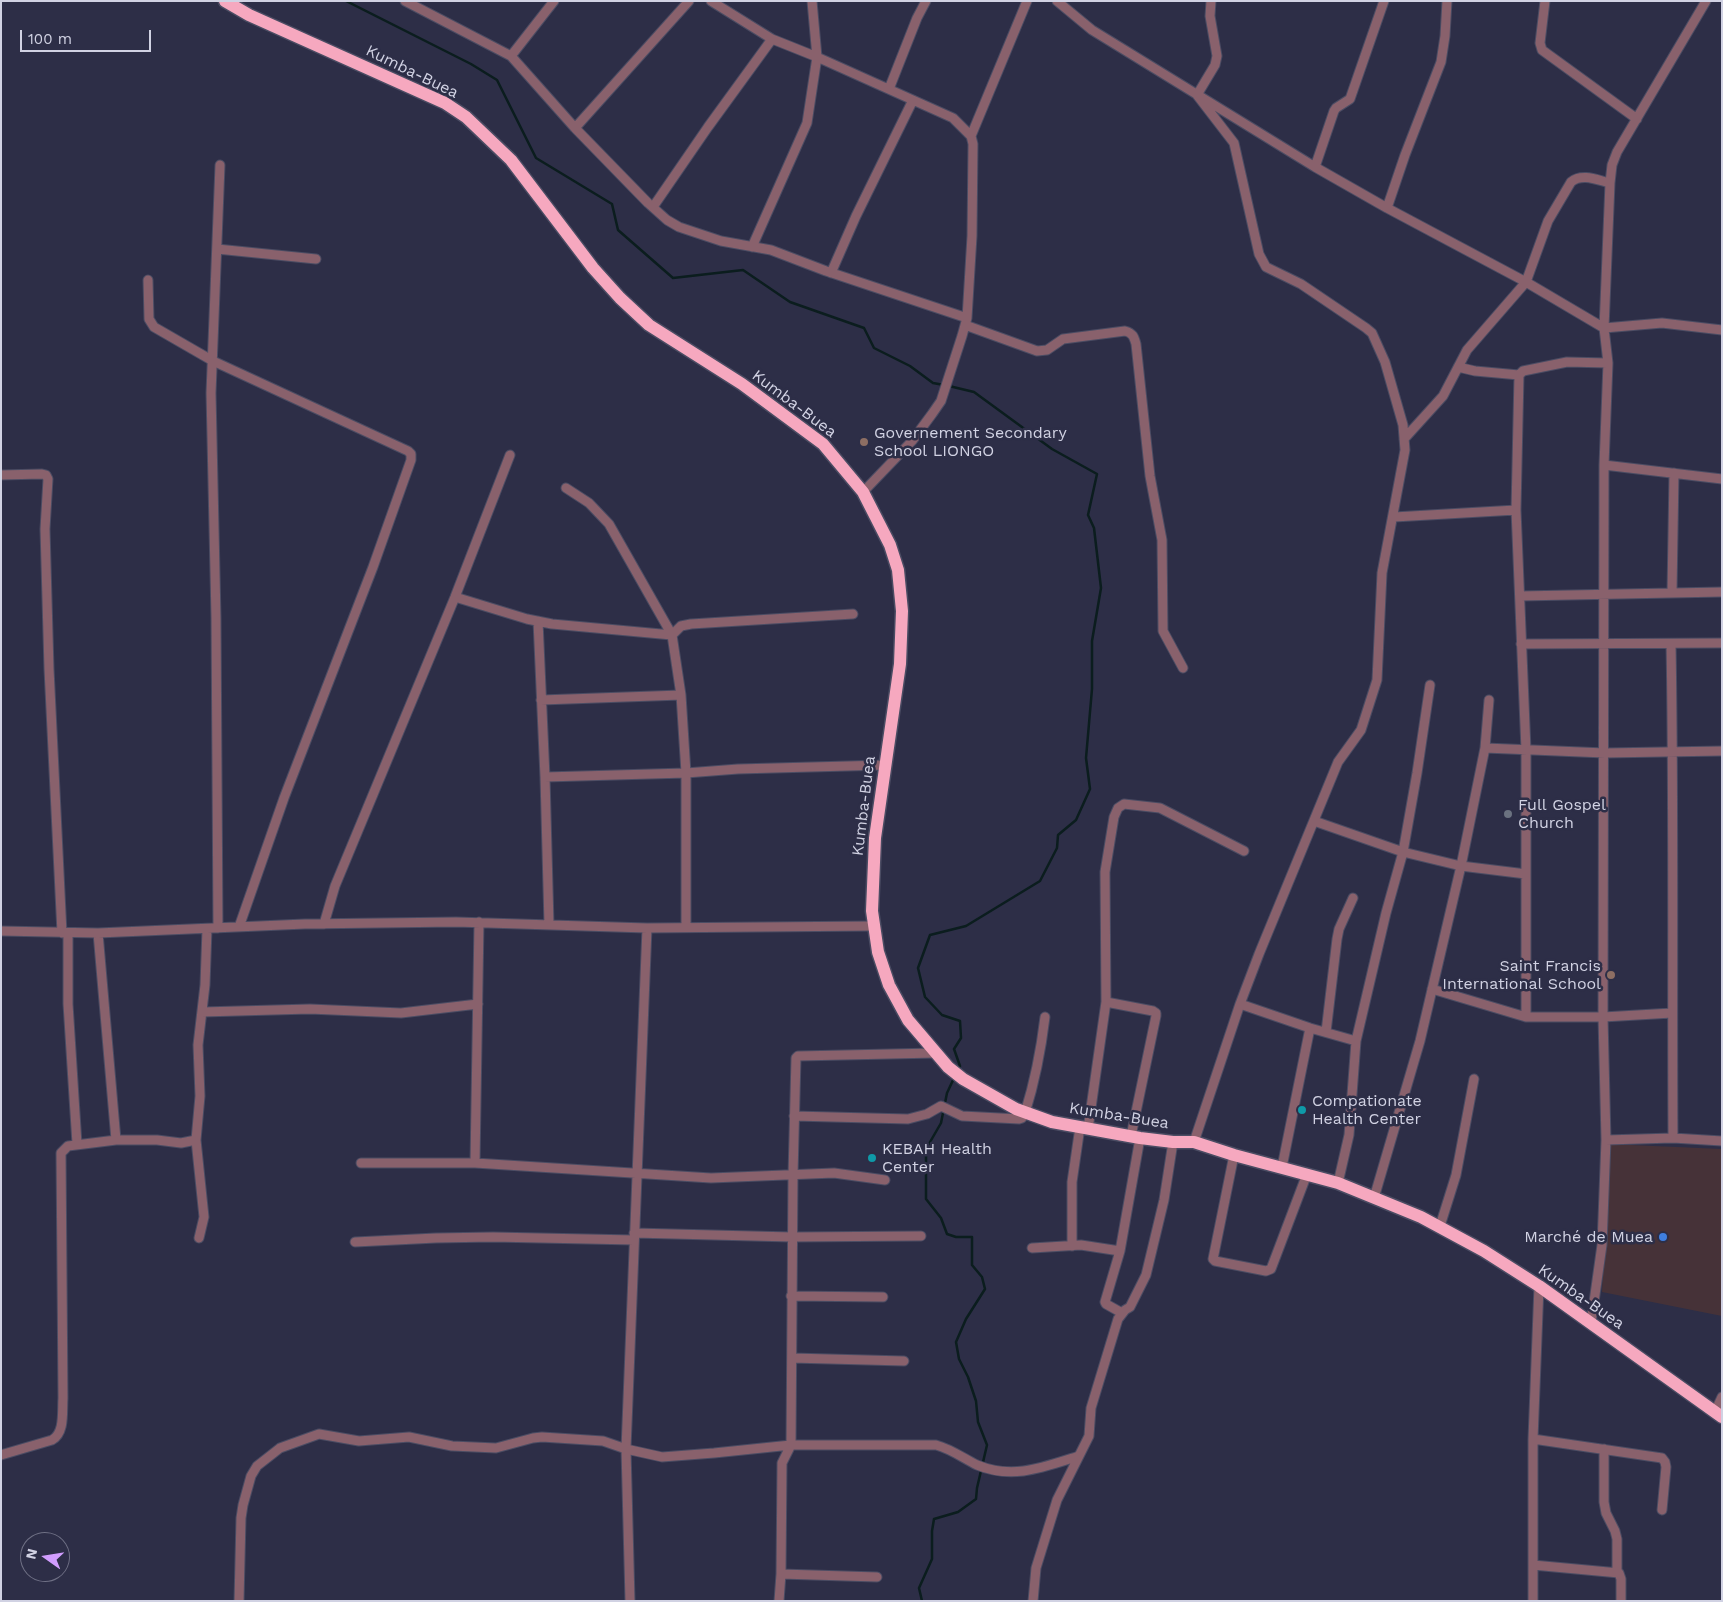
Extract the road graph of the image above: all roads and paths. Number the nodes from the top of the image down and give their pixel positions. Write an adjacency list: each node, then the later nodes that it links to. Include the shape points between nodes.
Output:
1 (225, 1): 49 (highway, Kumba-Buea, via 249,15 445,104 466,117 511,160 593,268 620,298 649,325 742,384 823,444)
2 (405, 1): 16 (street)
3 (554, 1): 16 (street)
4 (689, 1): 22 (street)
5 (711, 1): 15 (street)
6 (812, 1): 17 (street)
7 (926, 1): 18 (street)
8 (1027, 1): 23 (street)
9 (1057, 1): 19 (street, via 1092,30)
10 (1211, 1): 19 (street, via 1210,16 1217,56)
11 (1384, 1): 25 (street, via 1350,99 1334,111)
12 (1447, 1): 28 (street, via 1441,62)
13 (1545, 1): 21 (street, via 1542,50)
14 (1706, 1): 21 (street)
15 (772, 39): 17 (street); 27 (street)
16 (511, 56): 22 (street)
17 (818, 57): 18 (street); 29 (street, via 806,123)
18 (889, 90): 20 (street)
19 (1197, 95): 25 (street); 42 (street, via 1234,144 1262,262 1301,284 1372,333 1385,362)
20 (913, 100): 23 (street, via 953,118); 32 (street)
21 (1637, 118): 26 (street, via 1617,152)
22 (575, 128): 27 (street)
23 (972, 136): 35 (street, via 972,236)
24 (220, 164): 30 (street)
25 (1315, 167): 28 (street)
26 (1610, 183): 34 (street, via 1582,177 1572,182 1548,221); 36 (street)
27 (653, 207): 29 (street, via 667,220 687,231)
28 (1387, 208): 34 (street)
29 (752, 247): 32 (street, via 771,250)
30 (217, 249): 31 (street); 38 (street)
31 (316, 259)
32 (831, 273): 35 (street)
33 (148, 280): 38 (street, via 149,319 154,327)
34 (1526, 282): 36 (street); 40 (street, via 1466,350)
35 (966, 321): 49 (street, via 941,401 912,441); 64 (street, via 1037,351 1047,350 1063,339 1126,331 1134,337 1151,484 1162,540 1163,631)
36 (1604, 328): 37 (street, via 1662,323); 39 (street)
37 (1722, 330)
38 (213, 361): 88 (street, via 411,454 373,567 284,798); 89 (street)
39 (1608, 363): 41 (street, via 1568,362 1523,371); 44 (street)
40 (1458, 367): 41 (street); 42 (street, via 1443,396)
41 (1519, 375): 50 (street)
42 (1404, 439): 51 (street, via 1405,457)
43 (510, 455): 56 (street)
44 (1604, 466): 45 (street); 54 (street)
45 (1674, 474): 47 (street); 52 (street)
46 (1, 475): 93 (street, via 42,474 48,479 49,669)
47 (1722, 479)
48 (566, 488): 59 (street, via 589,503 608,524)
49 (863, 492): 74 (highway, Kumba-Buea, via 890,545 899,574 902,611 900,664)
50 (1516, 510): 51 (street); 55 (street)
51 (1394, 517): 77 (street, via 1381,580 1377,680 1361,730 1338,762)
52 (1672, 592): 53 (street); 54 (street)
53 (1722, 592)
54 (1605, 595): 55 (street); 62 (street)
55 (1520, 596): 61 (street)
56 (455, 597): 58 (street); 84 (street, via 340,873)
57 (853, 614): 59 (street, via 691,624 681,626)
58 (538, 621): 59 (street); 67 (street)
59 (672, 635): 66 (street)
60 (1722, 643): 63 (street)
61 (1521, 644): 62 (street); 70 (street)
62 (1605, 644): 63 (street); 73 (street)
63 (1671, 644): 72 (street)
64 (1183, 668)
65 (1430, 685): 79 (street)
66 (681, 695): 67 (street); 75 (street)
67 (541, 700): 76 (street)
68 (1489, 700): 69 (street)
69 (1485, 748): 70 (street); 80 (street)
70 (1526, 750): 73 (street); 81 (street)
71 (1722, 751): 72 (street)
72 (1673, 752): 73 (street); 100 (street)
73 (1605, 753): 103 (street)
74 (885, 765): 75 (street); 87 (highway, Kumba-Buea, via 874,847 871,903)
75 (686, 773): 76 (street); 86 (street)
76 (545, 777): 85 (street)
77 (1314, 821): 79 (street); 98 (street)
78 (1244, 851): 96 (street, via 1160,808 1124,804 1118,808 1105,872)
79 (1403, 852): 80 (street); 106 (street)
80 (1461, 866): 81 (street); 95 (street)
81 (1526, 874): 102 (street)
82 (1353, 898): 105 (street, via 1337,939)
83 (479, 922): 84 (street); 85 (street); 97 (street)
84 (324, 924): 88 (street)
85 (549, 924): 90 (street)
86 (686, 926): 87 (street); 90 (street)
87 (874, 926): 107 (highway, Kumba-Buea, via 878,952 889,985 908,1020)
88 (239, 927): 89 (street)
89 (218, 928): 91 (street)
90 (648, 928): 125 (street)
91 (207, 929): 94 (street); 99 (street)
92 (1, 931): 93 (street)
93 (65, 933): 94 (street); 120 (street)
94 (98, 933): 114 (street)
95 (1432, 989): 102 (street); 130 (street)
96 (1106, 1002): 111 (street); 112 (street, via 1156,1013)
97 (478, 1004): 99 (street, via 401,1012 310,1008); 123 (street)
98 (1240, 1004): 104 (street); 119 (street)
99 (202, 1012): 115 (street)
100 (1672, 1013): 103 (street); 113 (street)
101 (1044, 1017): 109 (street, via 1041,1052)
102 (1526, 1017): 103 (street)
103 (1603, 1017): 116 (street)
104 (1310, 1028): 105 (street); 124 (street)
105 (1326, 1032): 106 (street)
106 (1356, 1041): 129 (street, via 1349,1135)
107 (936, 1053): 109 (highway, Kumba-Buea, via 963,1079); 110 (street, via 798,1056)
108 (1474, 1079): 131 (street, via 1456,1175)
109 (1025, 1113): 110 (street, via 1020,1119 962,1116 941,1106 908,1119); 111 (highway, Kumba-Buea)
110 (794, 1116): 127 (street)
111 (1084, 1128): 112 (highway, Kumba-Buea); 137 (street, via 1072,1182)
112 (1136, 1137): 118 (highway, Kumba-Buea); 139 (street)
113 (1673, 1138): 116 (street); 117 (street)
114 (116, 1140): 115 (street, via 180,1143); 120 (street)
115 (196, 1140): 135 (street, via 204,1217)
116 (1606, 1140): 144 (street, via 1602,1245)
117 (1722, 1141)
118 (1173, 1142): 119 (highway, Kumba-Buea); 143 (street, via 1164,1200 1146,1275 1130,1307)
119 (1194, 1142): 121 (highway, Kumba-Buea)
120 (77, 1144): 153 (street, via 64,1148 62,1153 61,1431 52,1440)
121 (1234, 1155): 124 (highway, Kumba-Buea); 126 (street, via 1215,1261 1271,1270)
122 (361, 1163): 123 (street)
123 (475, 1163): 125 (street)
124 (1282, 1167): 126 (highway, Kumba-Buea)
125 (638, 1173): 127 (street, via 710,1178); 133 (street)
126 (1306, 1174): 129 (highway, Kumba-Buea)
127 (793, 1175): 128 (street, via 834,1172); 134 (street)
128 (885, 1180)
129 (1338, 1184): 130 (highway, Kumba-Buea)
130 (1374, 1198): 131 (highway, Kumba-Buea)
131 (1440, 1226): 140 (highway, Kumba-Buea)
132 (921, 1236): 134 (street)
133 (634, 1237): 134 (street); 136 (street); 151 (street)
134 (792, 1237): 141 (street)
135 (199, 1238)
136 (355, 1242)
137 (1072, 1246): 138 (street); 139 (street)
138 (1032, 1248)
139 (1120, 1251): 143 (street, via 1105,1302)
140 (1539, 1286): 144 (highway, Kumba-Buea); 149 (street)
141 (791, 1296): 142 (street); 145 (street)
142 (883, 1297)
143 (1122, 1313): 154 (street, via 1093,1400 1089,1436)
144 (1591, 1323): 148 (highway, Kumba-Buea)
145 (792, 1358): 146 (street); 150 (street)
146 (904, 1361)
147 (1722, 1397): 148 (street)
148 (1718, 1414)
149 (1533, 1439): 152 (street); 156 (street)
150 (791, 1444): 151 (street, via 662,1457); 154 (street, via 936,1445 978,1465 1006,1471 1032,1471); 158 (street, via 782,1463)
151 (626, 1449): 160 (street, via 603,1441 542,1437 496,1448 452,1446 402,1436 359,1441 319,1434 299,1440 280,1448 257,1466 251,1476 241,1518); 161 (street)
152 (1604, 1450): 155 (street, via 1662,1458 1666,1467); 157 (street, via 1604,1502 1617,1539)
153 (1, 1455)
154 (1079, 1456): 163 (street, via 1055,1506 1034,1576)
155 (1662, 1510)
156 (1533, 1565): 157 (street); 164 (street)
157 (1617, 1572): 165 (street, via 1620,1574)
158 (781, 1574): 159 (street); 162 (street)
159 (877, 1577)
160 (239, 1601)
161 (630, 1601)
162 (779, 1601)
163 (1033, 1601)
164 (1533, 1601)
165 (1621, 1601)

